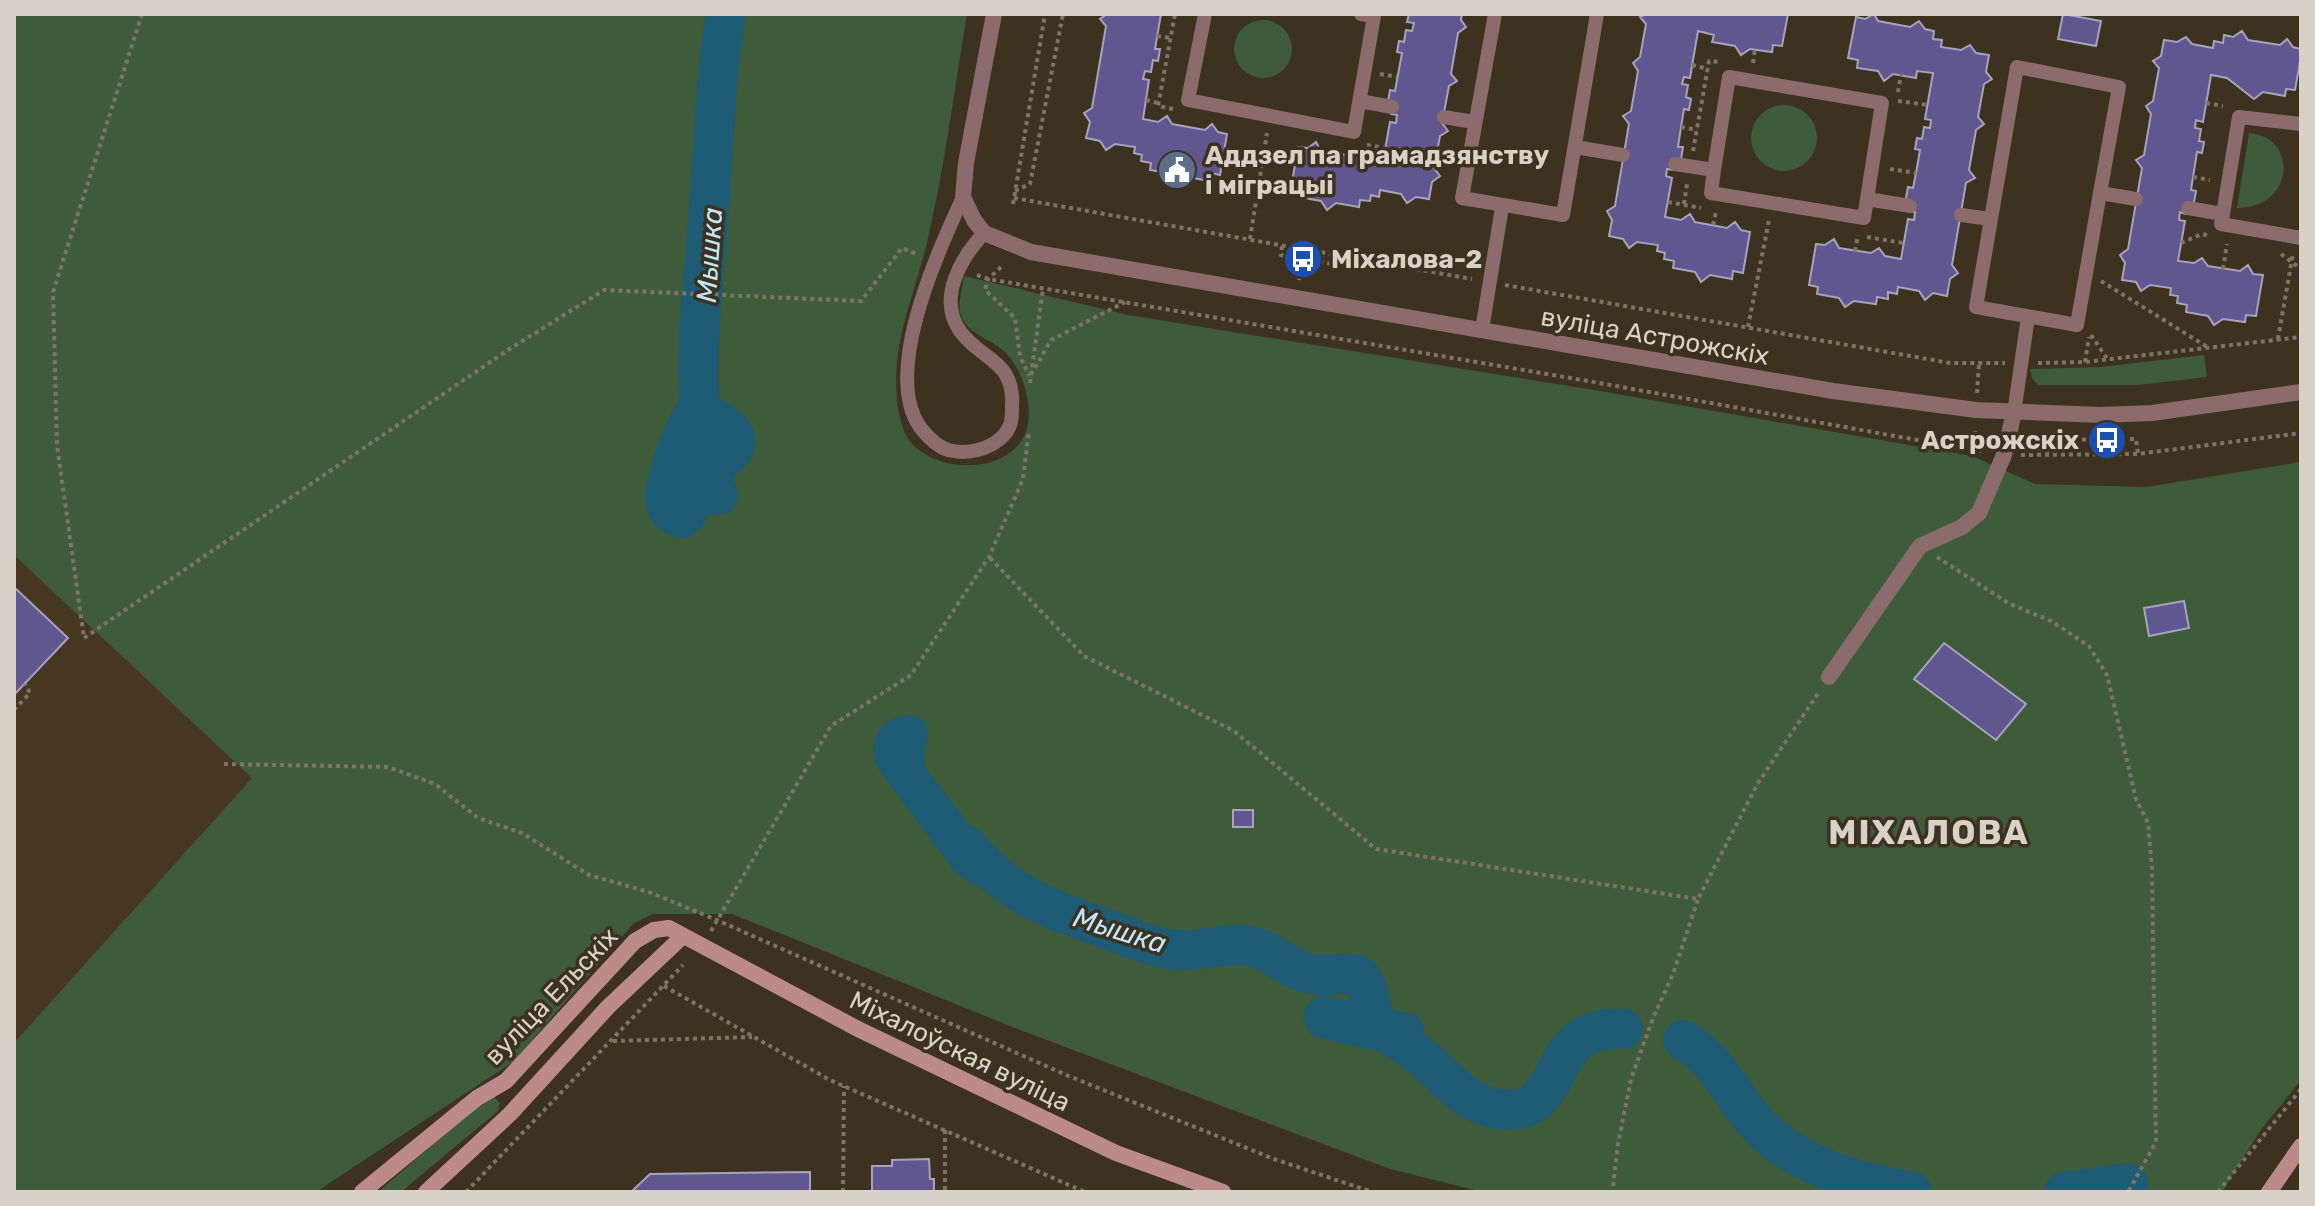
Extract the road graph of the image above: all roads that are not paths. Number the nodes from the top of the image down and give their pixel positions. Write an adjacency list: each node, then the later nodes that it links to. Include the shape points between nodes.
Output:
1 (994, 14): 16 (street)
2 (1205, 14): 6 (lane, via 1188,100 1354,132)
3 (1361, 14): 6 (lane, via 1374,16)
4 (1495, 14): 9 (lane)
5 (1597, 14): 11 (lane)
6 (1360, 101): 7 (lane)
7 (1392, 107)
8 (1444, 117): 9 (lane)
9 (1474, 122): 20 (lane, via 1462,198)
10 (2301, 124): 22 (lane, via 2239,117)
11 (1575, 147): 12 (lane); 20 (lane, via 1563,215)
12 (1623, 155)
13 (1675, 164): 14 (lane)
14 (1714, 170): 17 (lane, via 1711,193 1864,218); 17 (lane, via 1729,77 1882,103)
15 (2100, 193): 18 (lane); 24 (lane, via 2119,87 2017,67); 27 (lane, via 2077,325)
16 (963, 197): 25 (street); 25 (lane, via 934,260 907,366 914,420 943,448 960,453 986,448 1011,425 1013,400 1001,366 959,330 953,313 952,286 967,251)
17 (1867, 199): 19 (lane)
18 (2136, 199)
19 (1910, 206)
20 (1502, 207): 28 (lane)
21 (2188, 208): 22 (lane)
22 (2223, 214): 26 (lane, via 2221,224)
23 (1961, 215): 24 (lane)
24 (1991, 219): 27 (lane, via 1976,307)
25 (984, 233): 28 (street, вуліца Астрожскіх, via 1031,252)
26 (2298, 242)
27 (2028, 317): 30 (lane)
28 (1482, 330): 30 (street, вуліца Астрожскіх, via 1833,391)
29 (2301, 392): 30 (street, вуліца Астрожскіх, via 2152,413)
30 (2014, 413): 31 (street, via 2004,455 1979,513 1920,546)
31 (1829, 677)
32 (683, 936): 34 (street, вуліца Ельскіх, via 669,928 635,941 506,1081 477,1098); 35 (street, вуліца Ельскіх, via 608,1007 510,1114); 36 (street, Міхалоўская вуліца, via 858,1029 1102,1146)
33 (2301, 1146): 37 (street)
34 (362, 1192)
35 (426, 1192)
36 (1223, 1192)
37 (2269, 1192)

